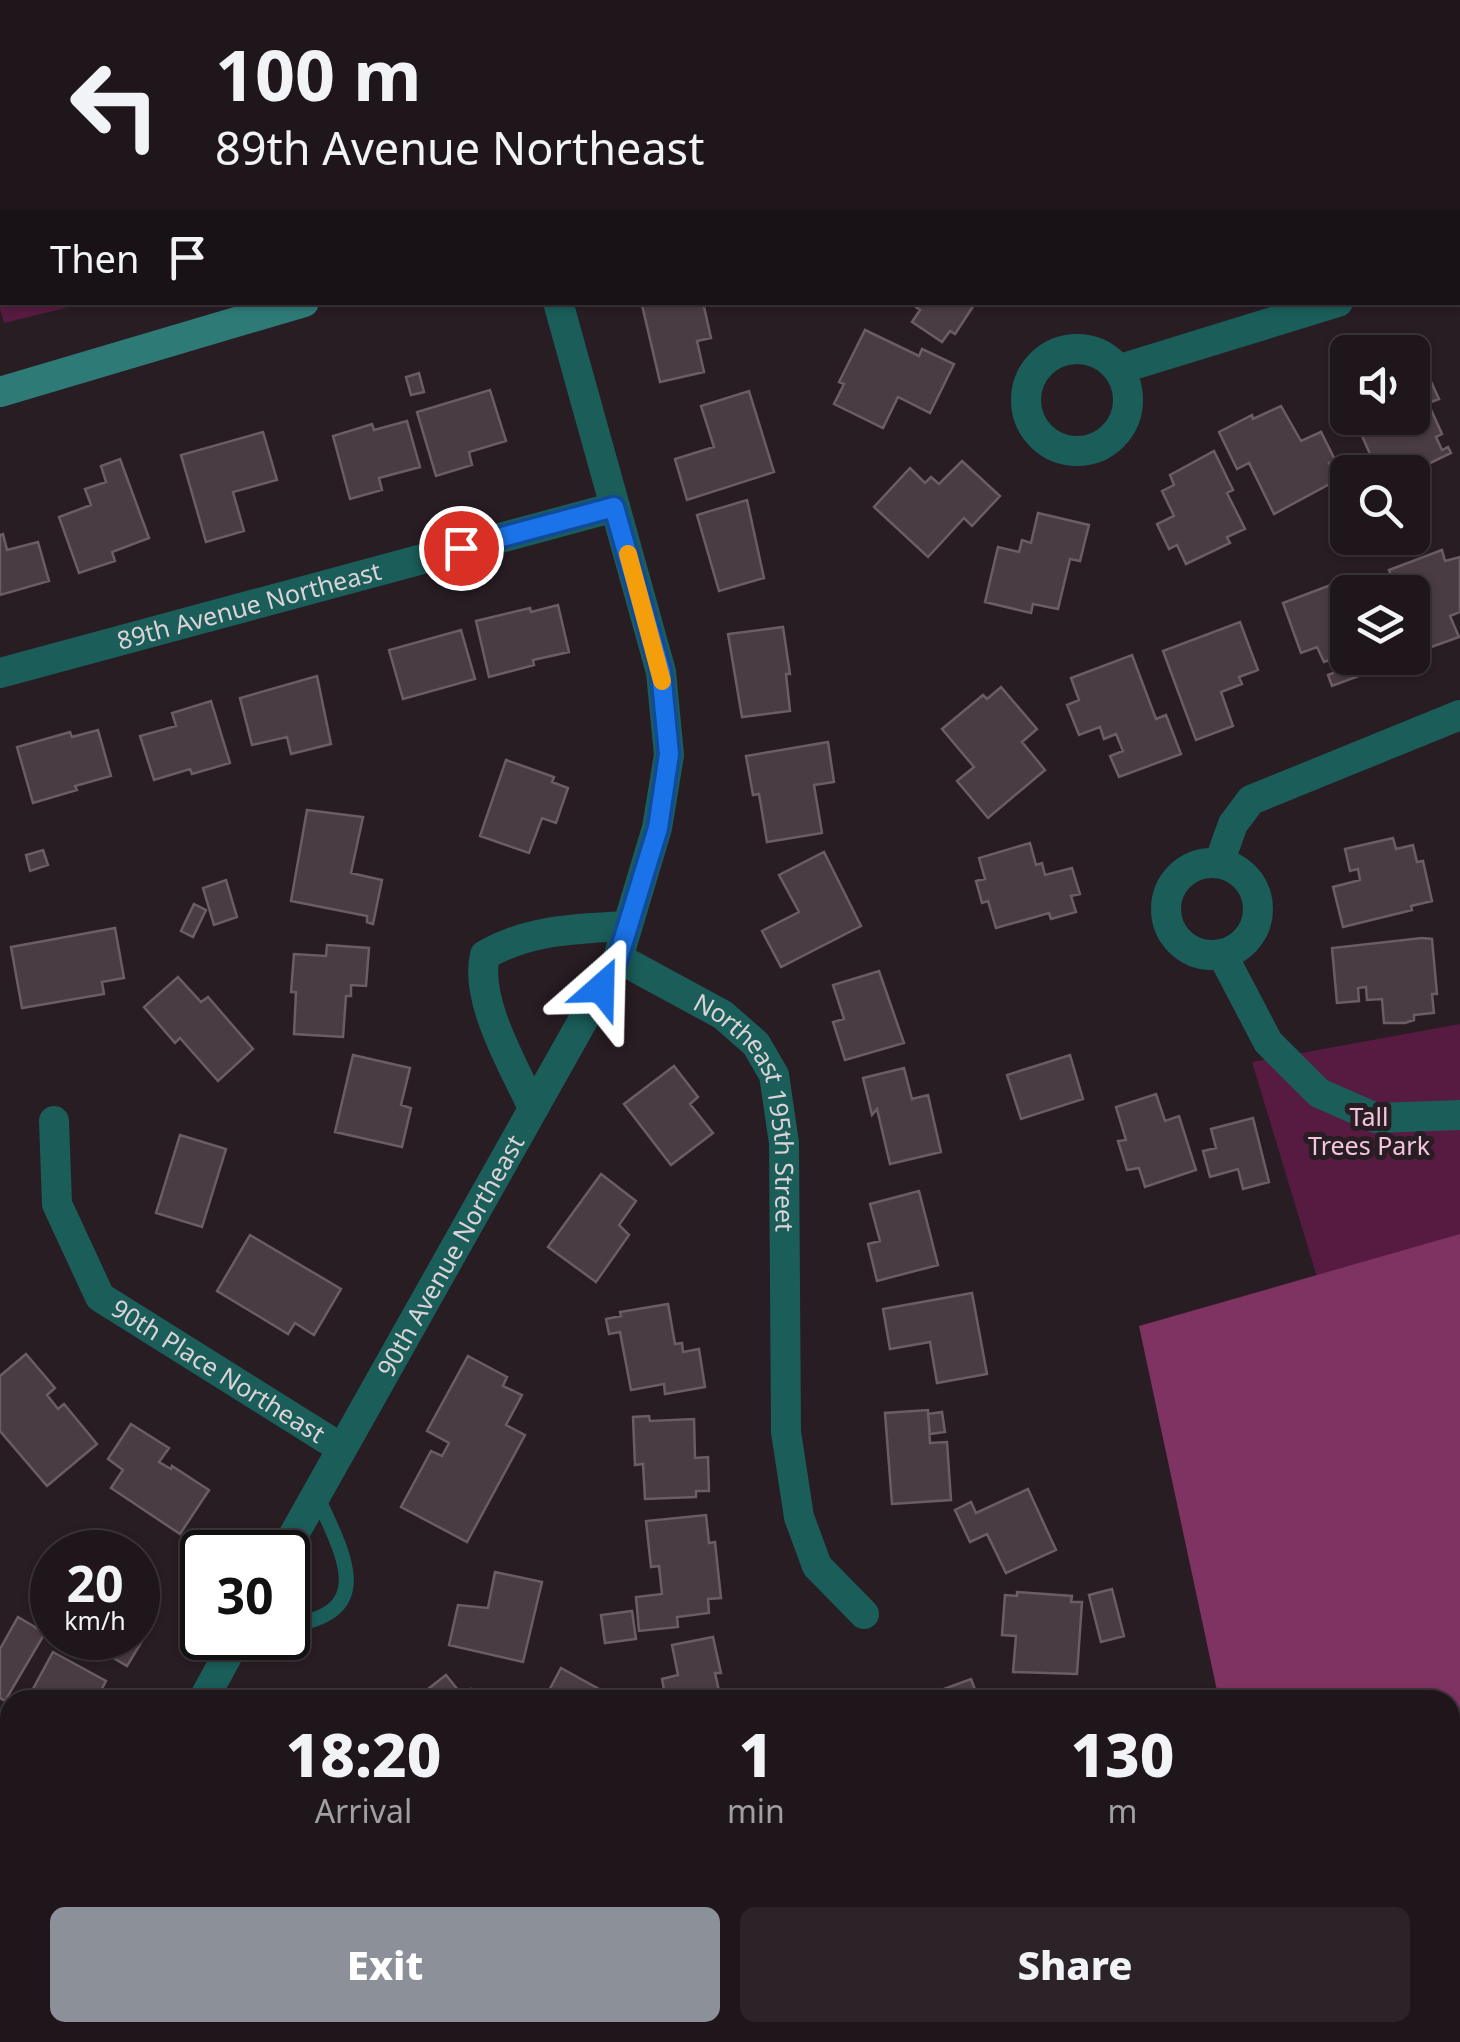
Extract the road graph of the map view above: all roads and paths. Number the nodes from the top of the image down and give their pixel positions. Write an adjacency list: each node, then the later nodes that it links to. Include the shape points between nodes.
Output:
1 (294, 305): 5 (street)
2 (559, 305): 6 (street)
3 (1328, 305): 4 (street)
4 (1120, 369)
5 (0, 392)
6 (614, 507): 7 (street, 89th Avenue Northeast); 10 (street, via 661,672 669,754 658,828)
7 (0, 673)
8 (1460, 716): 9 (street, via 1251,800 1233,824)
9 (1219, 863): 11 (street, via 1236,869 1257,898 1251,933); 11 (street, via 1185,871 1166,901 1174,936 1188,948)
10 (627, 926): 12 (street); 13 (street, via 542,932 486,955 485,992)
11 (1222, 954): 14 (street, via 1268,1042 1319,1093 1376,1118)
12 (618, 958): 13 (street, 90th Avenue Northeast); 19 (street, Northeast 195th Street, via 723,1015 756,1044 774,1075 784,1143 786,1432 798,1517 817,1566)
13 (533, 1108): 16 (street, 90th Avenue Northeast)
14 (1460, 1115)
15 (54, 1121): 16 (street, 90th Place Northeast, via 57,1204 100,1298)
16 (342, 1448): 17 (street, 90th Avenue Northeast)
17 (316, 1494): 18 (street, 90th Avenue Northeast); 20 (lane, via 346,1571 343,1600 330,1615)
18 (296, 1530)
19 (864, 1614)
20 (310, 1622)
21 (225, 1660): 22 (street)
22 (208, 1690)

